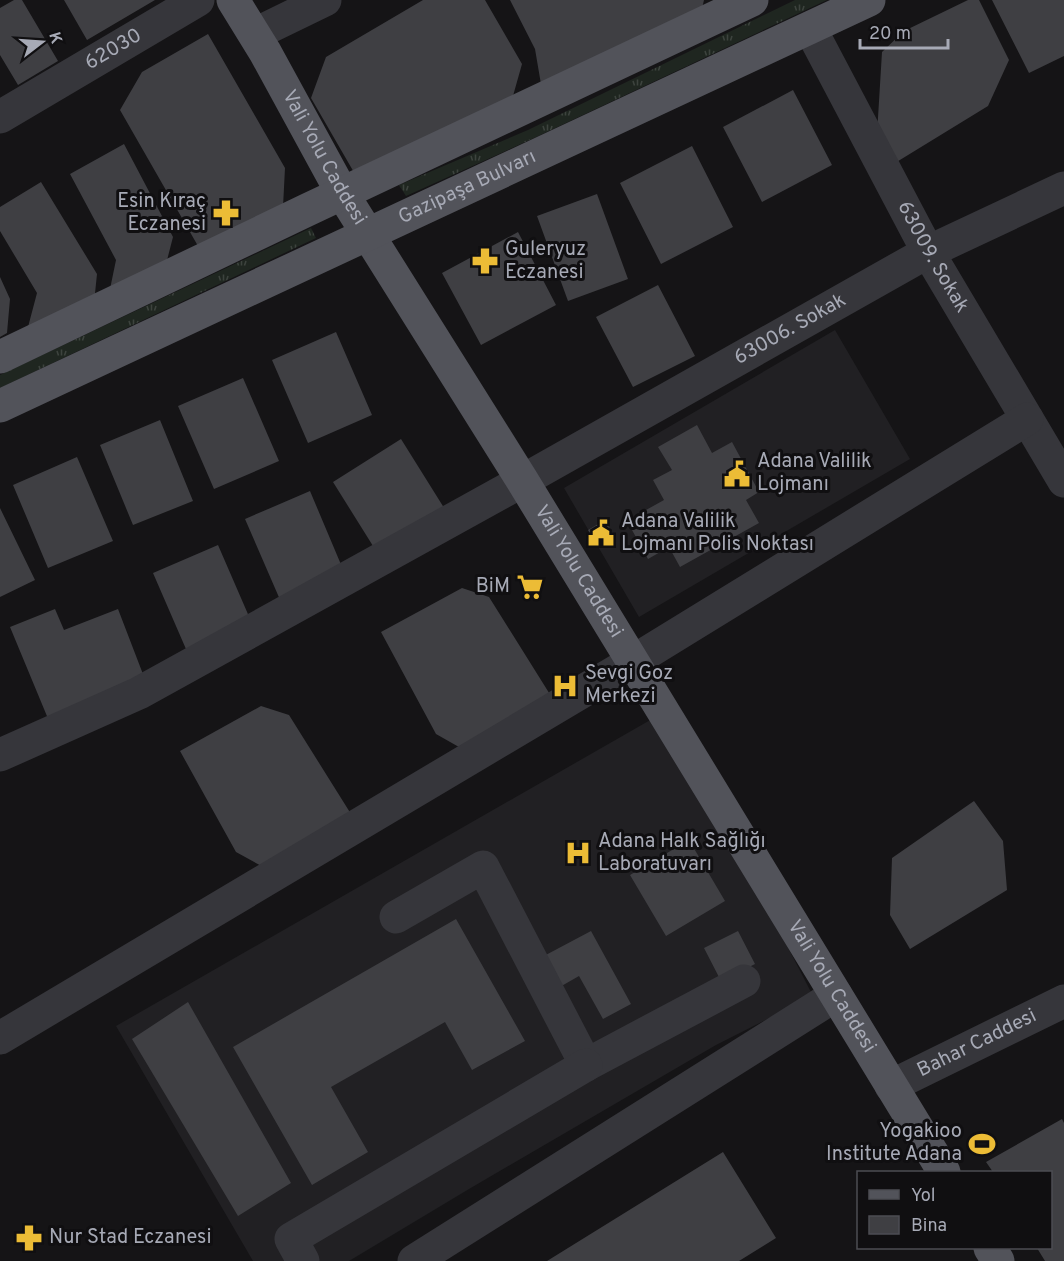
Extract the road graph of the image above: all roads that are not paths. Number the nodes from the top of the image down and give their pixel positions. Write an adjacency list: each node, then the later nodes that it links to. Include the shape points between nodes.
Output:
1 (198, 0): 8 (street, 62030)
2 (233, 0): 7 (main road, Vali Yolu Caddesi)
3 (325, 0): 7 (street)
4 (752, 0): 10 (main road)
5 (869, 0): 6 (main road, Gazipaşa Bulvarı)
6 (810, 28): 11 (main road, Gazipaşa Bulvarı); 12 (street, 63009. Sokak)
7 (255, 34): 10 (main road, Vali Yolu Caddesi)
8 (0, 117)
9 (1064, 188): 12 (street, 63006. Sokak)
10 (342, 193): 11 (main road, Vali Yolu Caddesi); 13 (main road)
11 (368, 235): 14 (main road, Gazipaşa Bulvarı); 16 (main road, Vali Yolu Caddesi)
12 (928, 252): 15 (street, 63009. Sokak); 16 (street, 63006. Sokak)
13 (0, 357)
14 (0, 406)
15 (1027, 418): 17 (street, 63009. Sokak); 18 (street)
16 (522, 480): 18 (main road, Vali Yolu Caddesi); 19 (street, 63006. Sokak, via 140,693)
17 (1064, 481)
18 (632, 662): 22 (main road, Vali Yolu Caddesi); 24 (street)
19 (0, 755)
20 (396, 917): 25 (street, via 483,867)
21 (744, 981): 25 (street)
22 (836, 995): 26 (main road, Vali Yolu Caddesi); 29 (street)
23 (1064, 1001): 26 (street, Bahar Caddesi)
24 (0, 1038)
25 (586, 1065): 28 (street, via 291,1239)
26 (891, 1086): 27 (main road, Vali Yolu Caddesi)
27 (943, 1171)
28 (303, 1261)
29 (414, 1261)

